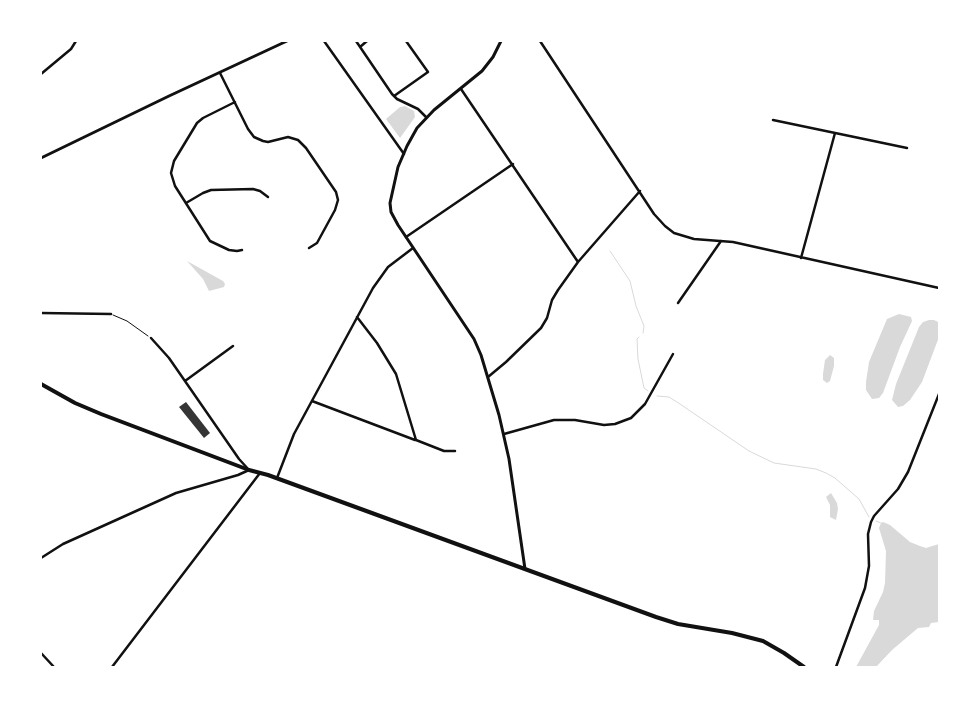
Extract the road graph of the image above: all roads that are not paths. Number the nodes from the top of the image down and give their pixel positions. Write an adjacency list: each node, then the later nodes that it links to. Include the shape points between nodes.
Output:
1 (76, 41): 11 (street)
2 (287, 41): 10 (street)
3 (324, 41): 19 (street)
4 (356, 41): 9 (street)
5 (367, 41): 9 (street)
6 (406, 41): 13 (street, via 428,72)
7 (501, 41): 12 (street, via 489,64)
8 (540, 41): 22 (street)
9 (360, 47): 13 (street)
10 (220, 73): 14 (street); 20 (street)
11 (41, 74)
12 (460, 89): 15 (street); 21 (street)
13 (394, 96): 15 (street)
14 (235, 102): 24 (street, via 200,120 174,161 172,180); 27 (street, via 254,137 268,142 288,137 298,140 334,187 336,206 317,243)
15 (426, 117): 19 (street, via 412,134)
16 (774, 120): 17 (street)
17 (835, 133): 18 (street); 30 (street)
18 (907, 148)
19 (404, 154): 25 (street, via 390,203 393,217)
20 (41, 158)
21 (513, 164): 25 (street); 31 (street)
22 (640, 191): 26 (street, via 661,222 674,233 694,240); 31 (street)
23 (268, 197): 24 (street, via 253,189 211,190)
24 (186, 204): 29 (street, via 212,243 237,252)
25 (406, 237): 28 (street)
26 (721, 241): 30 (street); 33 (street)
27 (308, 248)
28 (413, 248): 36 (street, via 382,273); 40 (street, via 474,339)
29 (242, 250)
30 (801, 258): 32 (street)
31 (578, 262): 40 (street, via 554,296 541,328)
32 (939, 288)
33 (678, 303)
34 (41, 313): 35 (street)
35 (111, 314)
36 (356, 317): 44 (street); 46 (street, via 396,374)
37 (150, 338): 41 (street)
38 (233, 346): 41 (street)
39 (673, 354): 45 (street, via 645,404 631,418 604,425 554,420)
40 (488, 377): 45 (street)
41 (185, 381): 48 (street)
42 (41, 384): 48 (main road, via 101,414)
43 (939, 394): 57 (street, via 908,472 870,522 866,579)
44 (312, 401): 46 (street); 50 (street)
45 (504, 434): 52 (street)
46 (416, 440): 47 (street, via 444,451)
47 (455, 451)
48 (249, 470): 49 (main road); 51 (street, via 176,493 63,544)
49 (260, 473): 50 (main road); 55 (street)
50 (276, 478): 52 (main road)
51 (41, 558)
52 (525, 569): 56 (main road, via 669,621 763,641)
53 (41, 653): 54 (street)
54 (54, 667)
55 (112, 667)
56 (804, 667)
57 (836, 667)

